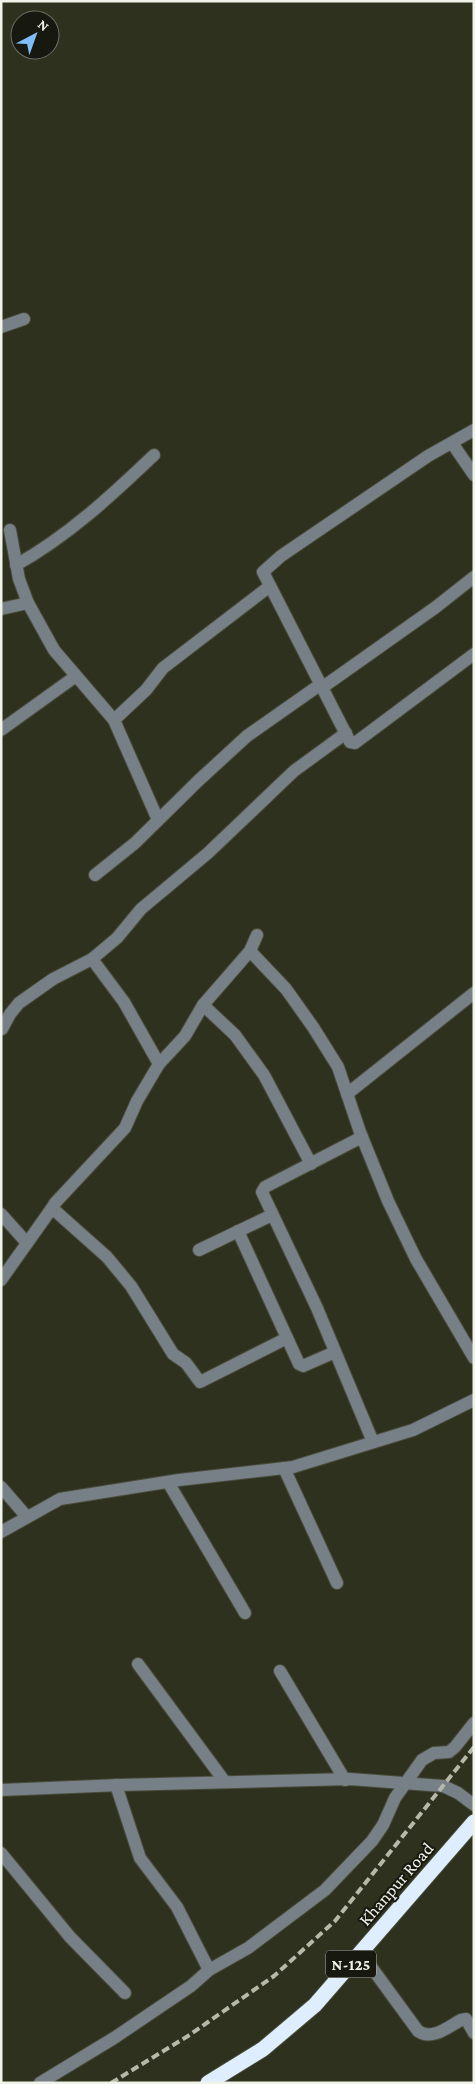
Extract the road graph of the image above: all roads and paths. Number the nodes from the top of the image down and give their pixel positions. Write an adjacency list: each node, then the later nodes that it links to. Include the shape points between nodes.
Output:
1 (24, 319): 2 (street)
2 (1, 326)
3 (474, 430): 4 (street)
4 (452, 443): 6 (street); 10 (street, via 428,456 266,568 263,572)
5 (154, 456): 8 (street, via 59,539)
6 (474, 475)
7 (10, 530): 8 (street)
8 (16, 565): 11 (street)
9 (474, 578): 15 (street)
10 (270, 586): 15 (street); 16 (street, via 163,668 146,690)
11 (28, 603): 12 (street); 14 (street, via 54,650)
12 (1, 609)
13 (474, 654): 18 (street, via 355,743 350,742)
14 (76, 676): 16 (street); 17 (street)
15 (322, 685): 18 (street); 19 (street, via 247,736)
16 (114, 720): 19 (street)
17 (1, 730)
18 (346, 733): 23 (street, via 294,771 142,909 117,938)
19 (158, 820): 20 (street)
20 (95, 875)
21 (258, 935): 22 (street)
22 (250, 951): 25 (street); 28 (street, via 286,989 313,1027 338,1067)
23 (92, 959): 26 (street, via 53,979 19,1003); 27 (street, via 124,1002)
24 (474, 993): 28 (street)
25 (203, 1005): 27 (street, via 185,1036); 30 (street, via 234,1035 264,1075)
26 (2, 1029)
27 (159, 1064): 31 (street, via 125,1128)
28 (347, 1094): 29 (street)
29 (362, 1137): 30 (street); 40 (street, via 416,1260)
30 (311, 1164): 33 (street, via 265,1187 262,1192)
31 (52, 1208): 35 (street); 38 (street, via 107,1257 131,1286 173,1354 186,1363 200,1382)
32 (1, 1214): 35 (street)
33 (272, 1215): 34 (street); 39 (street)
34 (238, 1231): 36 (street); 38 (street)
35 (26, 1243): 37 (street)
36 (199, 1250)
37 (1, 1280)
38 (287, 1338): 39 (street, via 303,1366)
39 (335, 1352): 42 (street)
40 (474, 1358)
41 (474, 1400): 42 (street, via 413,1430)
42 (373, 1442): 43 (street)
43 (284, 1468): 44 (street); 48 (street)
44 (168, 1482): 46 (street, via 60,1499); 49 (street)
45 (1, 1487): 46 (street)
46 (27, 1518): 47 (street)
47 (1, 1532)
48 (338, 1583)
49 (245, 1613)
50 (138, 1664): 54 (street)
51 (280, 1671): 53 (street)
52 (474, 1723): 55 (street, via 449,1752 434,1753 422,1760)
53 (345, 1780): 54 (street); 55 (street)
54 (225, 1782): 56 (street)
55 (406, 1783): 58 (street, via 443,1786); 62 (street, via 372,1841 325,1890 248,1948)
56 (116, 1785): 57 (street); 62 (street, via 140,1858 177,1907)
57 (1, 1790)
58 (474, 1805)
59 (474, 1822): 61 (highway, Khanpur Road / N-125)
60 (1, 1853): 63 (street, via 70,1937)
61 (361, 1953): 64 (street, via 418,2031 432,2035 466,2019); 66 (highway, Khanpur Road / N-125, via 315,2005 263,2049)
62 (209, 1970): 65 (street, via 191,1986 114,2038)
63 (125, 1993)
64 (474, 2033)
65 (40, 2083)
66 (208, 2083)

